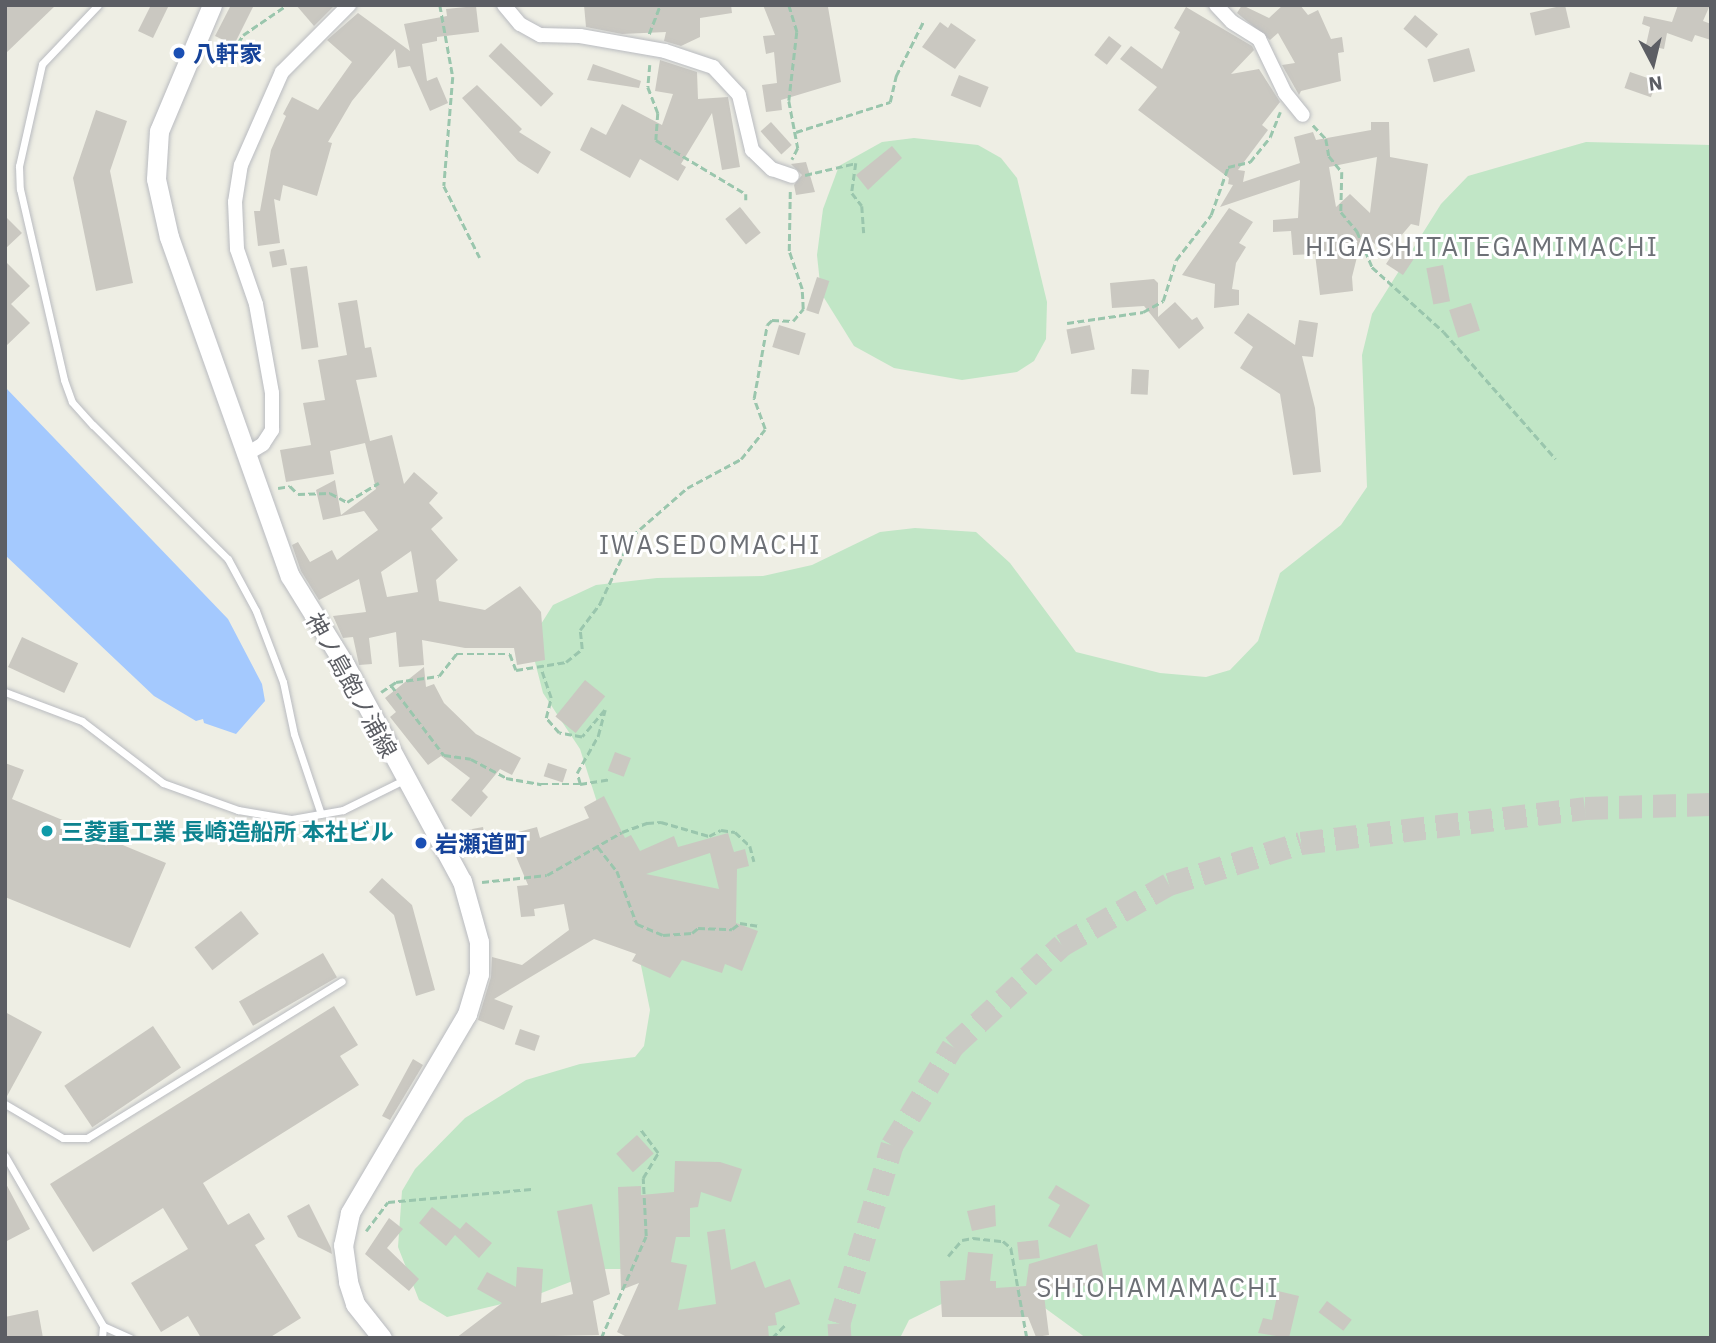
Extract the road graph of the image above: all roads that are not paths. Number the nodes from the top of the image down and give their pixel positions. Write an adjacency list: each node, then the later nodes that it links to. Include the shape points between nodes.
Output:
1 (98, 5): 11 (lane, via 42,64 19,166 20,189 64,380 72,402 228,559 256,611 283,682 294,734)
2 (212, 5): 8 (main road, 神ノ島飽ノ浦線, via 163,116 156,179 169,237)
3 (349, 5): 8 (street, via 282,72 242,165 235,202 237,249 256,304 272,393 272,430 263,444)
4 (504, 5): 7 (street, via 520,24 540,35 580,36 651,49 688,57 721,74 742,101 744,132 752,150 772,169)
5 (1216, 5): 6 (street, via 1259,38 1289,98)
6 (1303, 115)
7 (792, 177)
8 (245, 455): 10 (main road, 神ノ島飽ノ浦線, via 290,576 345,665)
9 (5, 692): 11 (lane, via 82,721 163,783 238,810 292,819)
10 (404, 780): 11 (lane, via 343,810); 18 (main road, 神ノ島飽ノ浦線, via 462,881 479,942 475,994 441,1062 350,1213 343,1245 355,1304)
11 (321, 814)
12 (342, 981): 13 (lane, via 87,1138 63,1139)
13 (5, 1104)
14 (5, 1156): 15 (lane)
15 (103, 1326): 16 (lane); 17 (lane)
16 (102, 1338)
17 (130, 1338)
18 (382, 1338)

